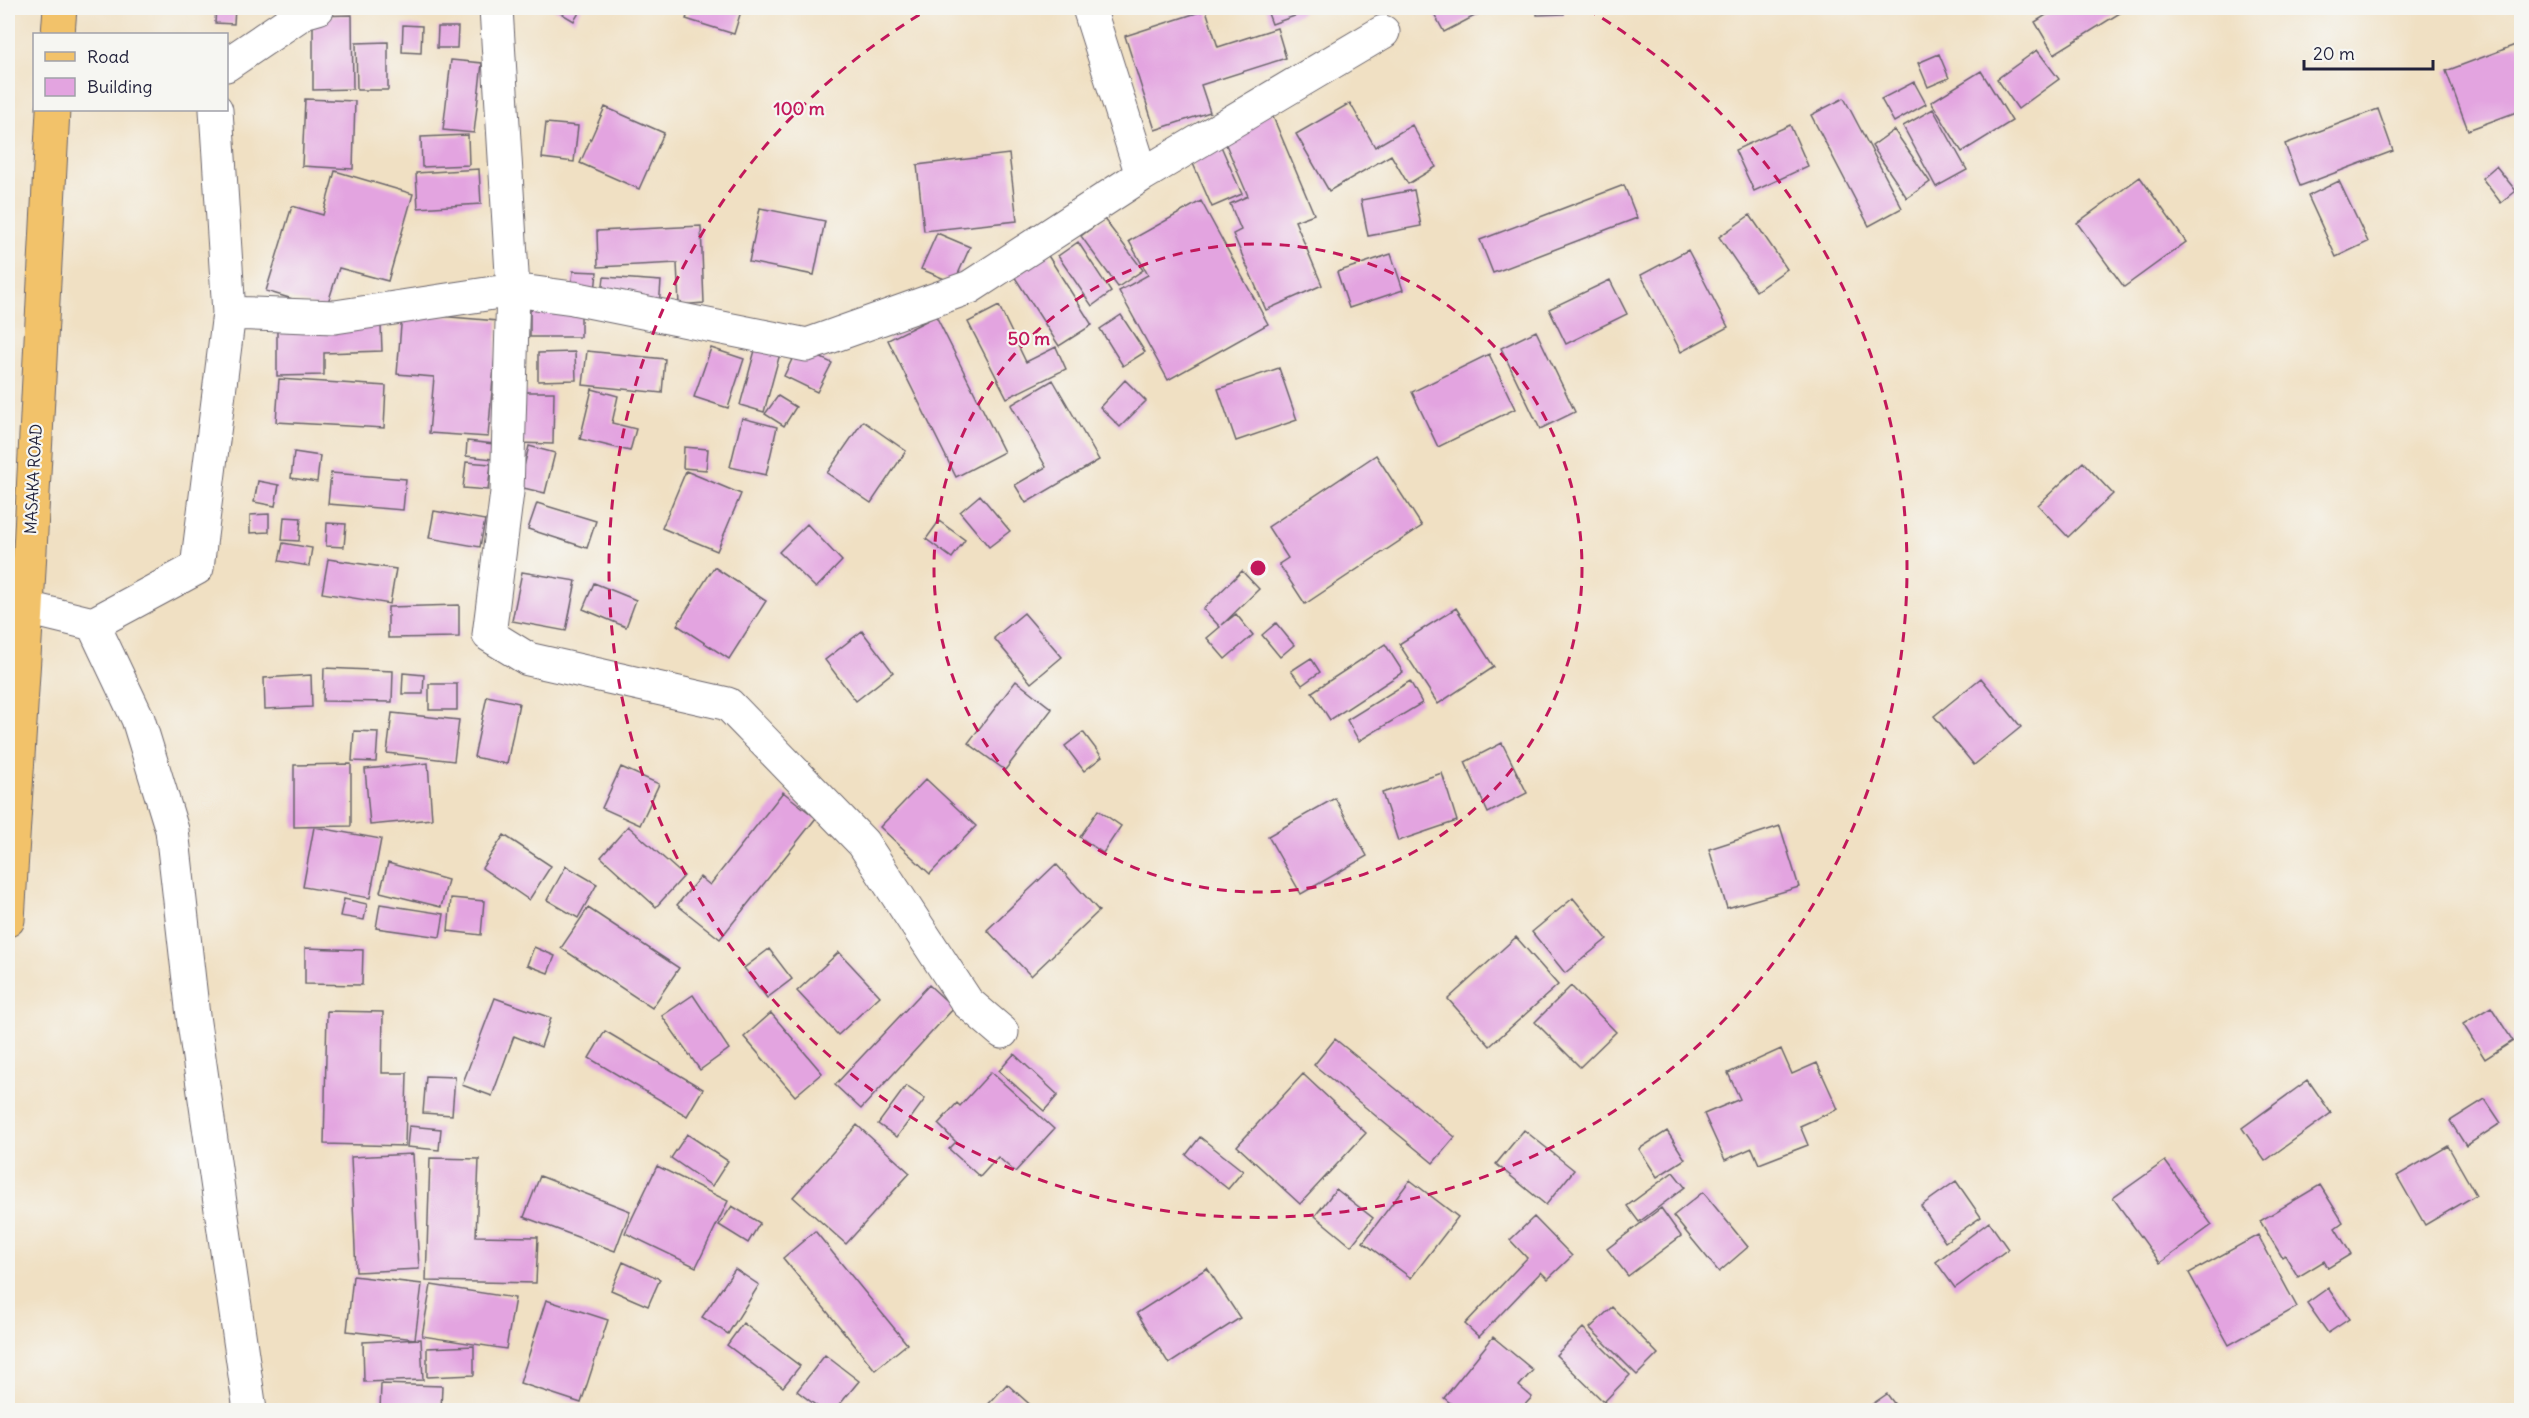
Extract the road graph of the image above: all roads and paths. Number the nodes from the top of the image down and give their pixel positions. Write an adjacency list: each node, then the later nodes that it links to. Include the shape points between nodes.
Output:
1 (60, 8): 6 (main road)
2 (318, 8): 7 (street, via 304,12)
3 (496, 8): 11 (street)
4 (1089, 8): 10 (street)
5 (1383, 32): 10 (street)
6 (58, 33)
7 (228, 64)
8 (53, 111): 13 (main road, MASAKA ROAD)
9 (216, 111): 12 (street)
10 (1142, 175): 11 (street, via 970,287 807,345 573,298)
11 (513, 290): 12 (street, via 335,317); 16 (street, via 507,492 489,635 528,659 728,704 863,843 967,1002)
12 (229, 313): 14 (street, via 197,568)
13 (27, 608): 14 (street); 15 (main road, MASAKA ROAD)
14 (93, 624): 17 (street, via 138,719 172,830 193,1016)
15 (8, 920)
16 (1002, 1032)
17 (250, 1410)

